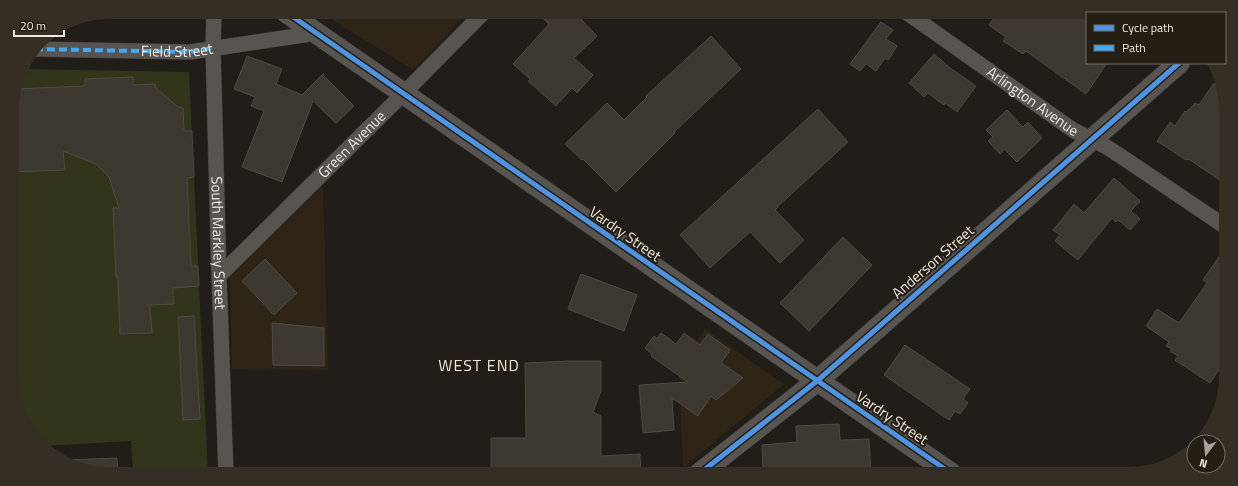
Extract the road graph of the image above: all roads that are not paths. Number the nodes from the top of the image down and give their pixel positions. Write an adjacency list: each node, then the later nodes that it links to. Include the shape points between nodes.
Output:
1 (214, 19): 6 (street, South Markley Street)
2 (296, 19): 5 (street, Vardry Street)
3 (477, 19): 9 (street, Green Avenue)
4 (916, 19): 10 (street, Arlington Avenue, via 1073,130)
5 (317, 33): 6 (street, Field Street); 9 (street, Vardry Street)
6 (213, 48): 7 (street, Field Street, via 190,52); 12 (street, South Markley Street)
7 (42, 49)
8 (1178, 64): 10 (street, Anderson Street)
9 (403, 94): 12 (street, Green Avenue); 13 (street, Vardry Street)
10 (1091, 139): 11 (street, Arlington Avenue); 13 (street, Anderson Street)
11 (1219, 222)
12 (219, 276): 14 (street, South Markley Street)
13 (817, 381): 15 (street, Anderson Street); 16 (street, Vardry Street)
14 (226, 467)
15 (708, 467)
16 (942, 467)

